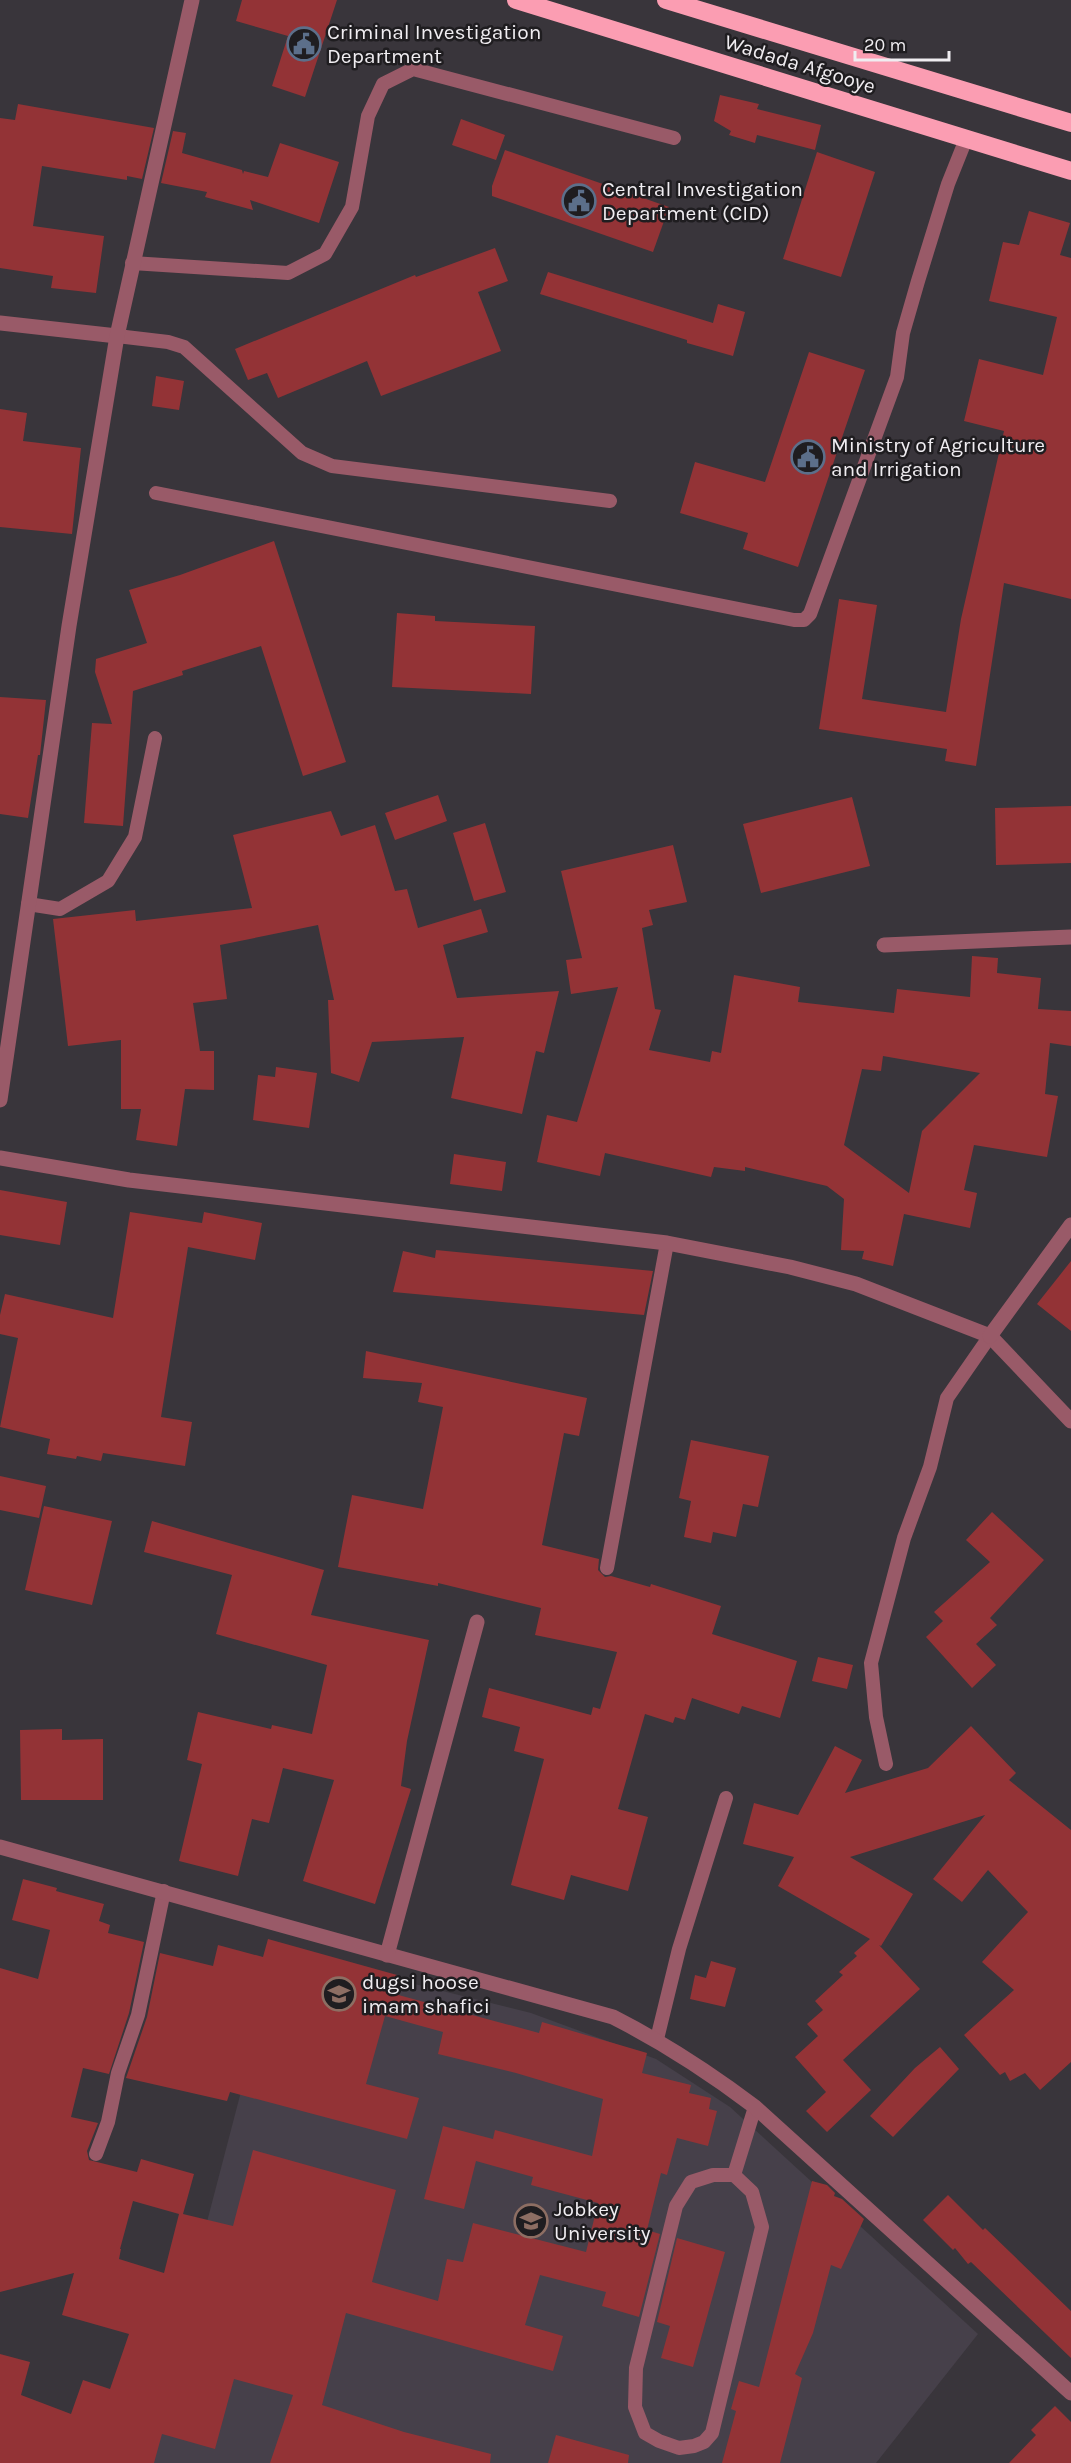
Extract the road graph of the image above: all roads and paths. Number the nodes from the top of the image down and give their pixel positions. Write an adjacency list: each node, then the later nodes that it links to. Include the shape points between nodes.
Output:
1 (192, 0): 9 (street)
2 (516, 0): 7 (highway, Wadada Afgooye)
3 (666, 0): 4 (highway, Wadada Afgooye)
4 (706, 7): 5 (highway, Wadada Afgooye)
5 (1071, 123)
6 (674, 138): 9 (lane, via 414,69 383,84 368,116 352,207 325,254 288,273)
7 (966, 139): 8 (highway, Wadada Afgooye); 12 (lane, via 918,281 903,333 897,377 810,614 804,620)
8 (1071, 171)
9 (132, 263): 11 (street)
10 (0, 323): 11 (street)
11 (117, 336): 13 (lane, via 184,347 302,453 332,466); 15 (street)
12 (156, 494)
13 (610, 501)
14 (154, 738): 15 (lane, via 135,837 108,881 60,909)
15 (28, 904): 18 (street)
16 (1071, 937): 17 (street)
17 (884, 945)
18 (0, 1100)
19 (0, 1158): 21 (street, via 129,1180)
20 (1071, 1225): 22 (street)
21 (667, 1243): 22 (street, via 856,1284); 24 (lane)
22 (990, 1336): 23 (street); 26 (lane, via 947,1398 930,1467 904,1538 872,1663 876,1717)
23 (1071, 1421)
24 (607, 1568)
25 (477, 1622): 30 (street)
26 (886, 1764)
27 (726, 1798): 31 (lane, via 679,1949)
28 (0, 1847): 29 (street)
29 (164, 1892): 30 (street); 33 (lane, via 138,2015)
30 (387, 1955): 31 (street, via 613,2017)
31 (657, 2039): 32 (street)
32 (755, 2107): 34 (lane); 35 (street)
33 (96, 2154)
34 (734, 2175): 34 (lane, via 752,2192 762,2227 712,2433 704,2442 680,2448 645,2433 635,2407 636,2368 676,2206 691,2182 713,2175)
35 (1071, 2393)

